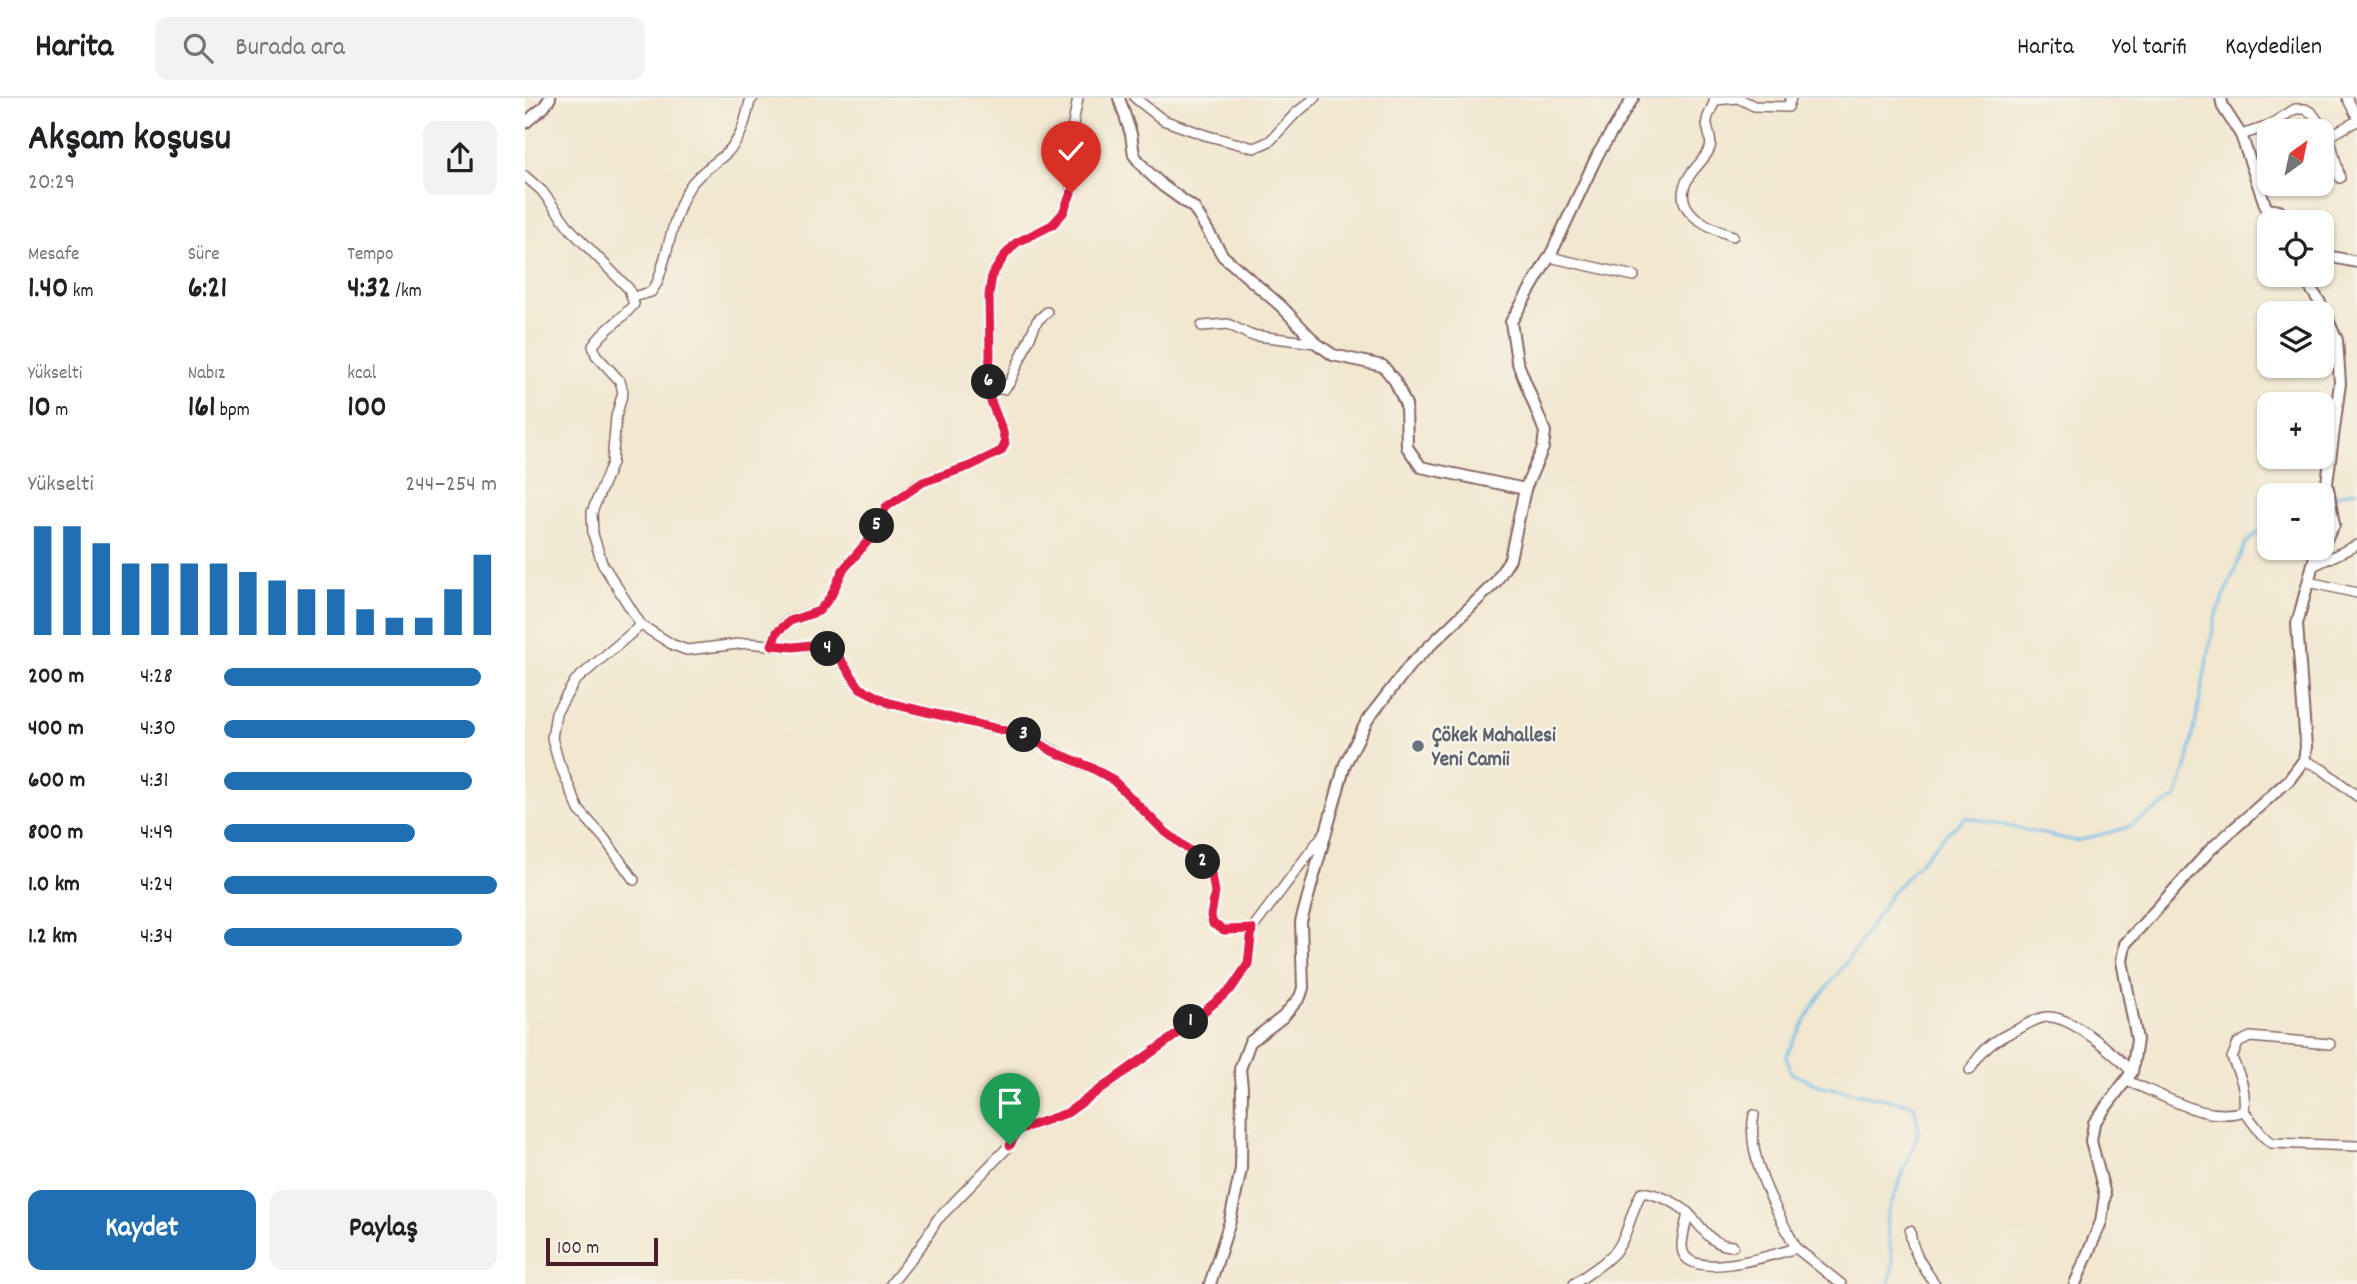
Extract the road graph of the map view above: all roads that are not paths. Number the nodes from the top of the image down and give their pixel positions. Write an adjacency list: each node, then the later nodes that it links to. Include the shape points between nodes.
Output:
1 (550, 98): 15 (street)
2 (753, 98): 30 (street, via 736,143 689,187 651,292)
3 (1079, 98): 34 (street, via 1070,140 1071,193 1063,213 1052,225 1016,243 992,275)
4 (1119, 98): 33 (street, via 1134,155 1145,169 1193,208 1223,256)
5 (1135, 98): 6 (street, via 1163,120 1254,148 1270,141)
6 (1315, 98)
7 (1633, 98): 25 (street, via 1598,154)
8 (1791, 98): 11 (street, via 1788,107)
9 (2221, 98): 18 (street)
10 (2347, 98): 14 (street)
11 (1714, 99): 24 (street, via 1707,120 1710,147 1688,178 1684,196 1695,219)
12 (2279, 119): 13 (street, via 2295,109 2305,109)
13 (2316, 119)
14 (2357, 119): 17 (street)
15 (525, 123)
16 (2257, 130): 18 (street)
17 (2335, 132)
18 (2241, 135): 22 (street)
19 (2335, 159): 21 (street)
20 (525, 176): 30 (street)
21 (2340, 178)
22 (2267, 209): 23 (street)
23 (2273, 210)
24 (1733, 236)
25 (1549, 257): 28 (street); 36 (street, via 1511,323 1517,361 1545,432)
26 (2334, 258): 27 (street)
27 (2357, 262)
28 (1634, 276)
29 (2310, 287): 35 (street, via 2337,340 2340,383)
30 (633, 297): 42 (street, via 635,304 600,334 593,346 623,392 612,463 593,512 593,534 602,563)
31 (1047, 312): 34 (street, via 1037,321 1010,382 1004,389)
32 (1202, 326): 33 (street, via 1228,324 1250,335)
33 (1316, 343): 36 (street, via 1333,355 1383,366 1406,405 1407,447 1421,467)
34 (989, 389): 43 (street, via 1003,432 1001,451 923,482 886,507 873,535 843,570 819,611 790,621 777,632)
35 (2327, 483)
36 (1525, 489): 46 (street, via 1510,559 1495,583 1410,665 1368,719 1345,764)
37 (2357, 545): 39 (street)
38 (2315, 560): 39 (street)
39 (2312, 566): 40 (street)
40 (2309, 582): 41 (street); 44 (street, via 2297,624)
41 (2357, 593)
42 (641, 625): 43 (street, via 687,650); 47 (street, via 575,681 556,713 552,738 579,810)
43 (772, 645): 48 (street, via 820,644 836,653 860,688 889,703 1028,736 1112,779 1163,830 1202,860 1215,892 1213,924 1224,930)
44 (2304, 760): 45 (street); 51 (street, via 2289,780 2211,849 2125,944 2122,961 2137,1040)
45 (2357, 796)
46 (1325, 832): 48 (street); 60 (street, via 1301,922 1300,998 1250,1042 1240,1069 1241,1168)
47 (634, 880)
48 (1252, 929): 59 (street, via 1248,964 1231,989 1067,1113 1016,1131 1010,1145 937,1220)
49 (2330, 1044): 52 (street, via 2250,1037 2238,1043 2232,1058 2245,1087)
50 (1970, 1070): 51 (street, via 1980,1052 2046,1016 2065,1020 2107,1050)
51 (2129, 1076): 52 (street, via 2197,1110); 64 (street, via 2094,1123 2091,1142 2105,1195 2101,1222)
52 (2244, 1111): 54 (street, via 2271,1143)
53 (1755, 1115): 58 (street, via 1752,1126 1762,1177)
54 (2357, 1146)
55 (1688, 1213): 57 (street, via 1709,1238); 58 (street, via 1682,1248 1688,1263 1704,1271 1727,1270); 61 (street, via 1658,1195 1641,1192 1614,1252)
56 (1910, 1231): 63 (street, via 1912,1245)
57 (1733, 1246)
58 (1797, 1248): 62 (street)
59 (891, 1284)
60 (1210, 1284)
61 (1574, 1284)
62 (1841, 1284)
63 (1935, 1284)
64 (2075, 1284)

